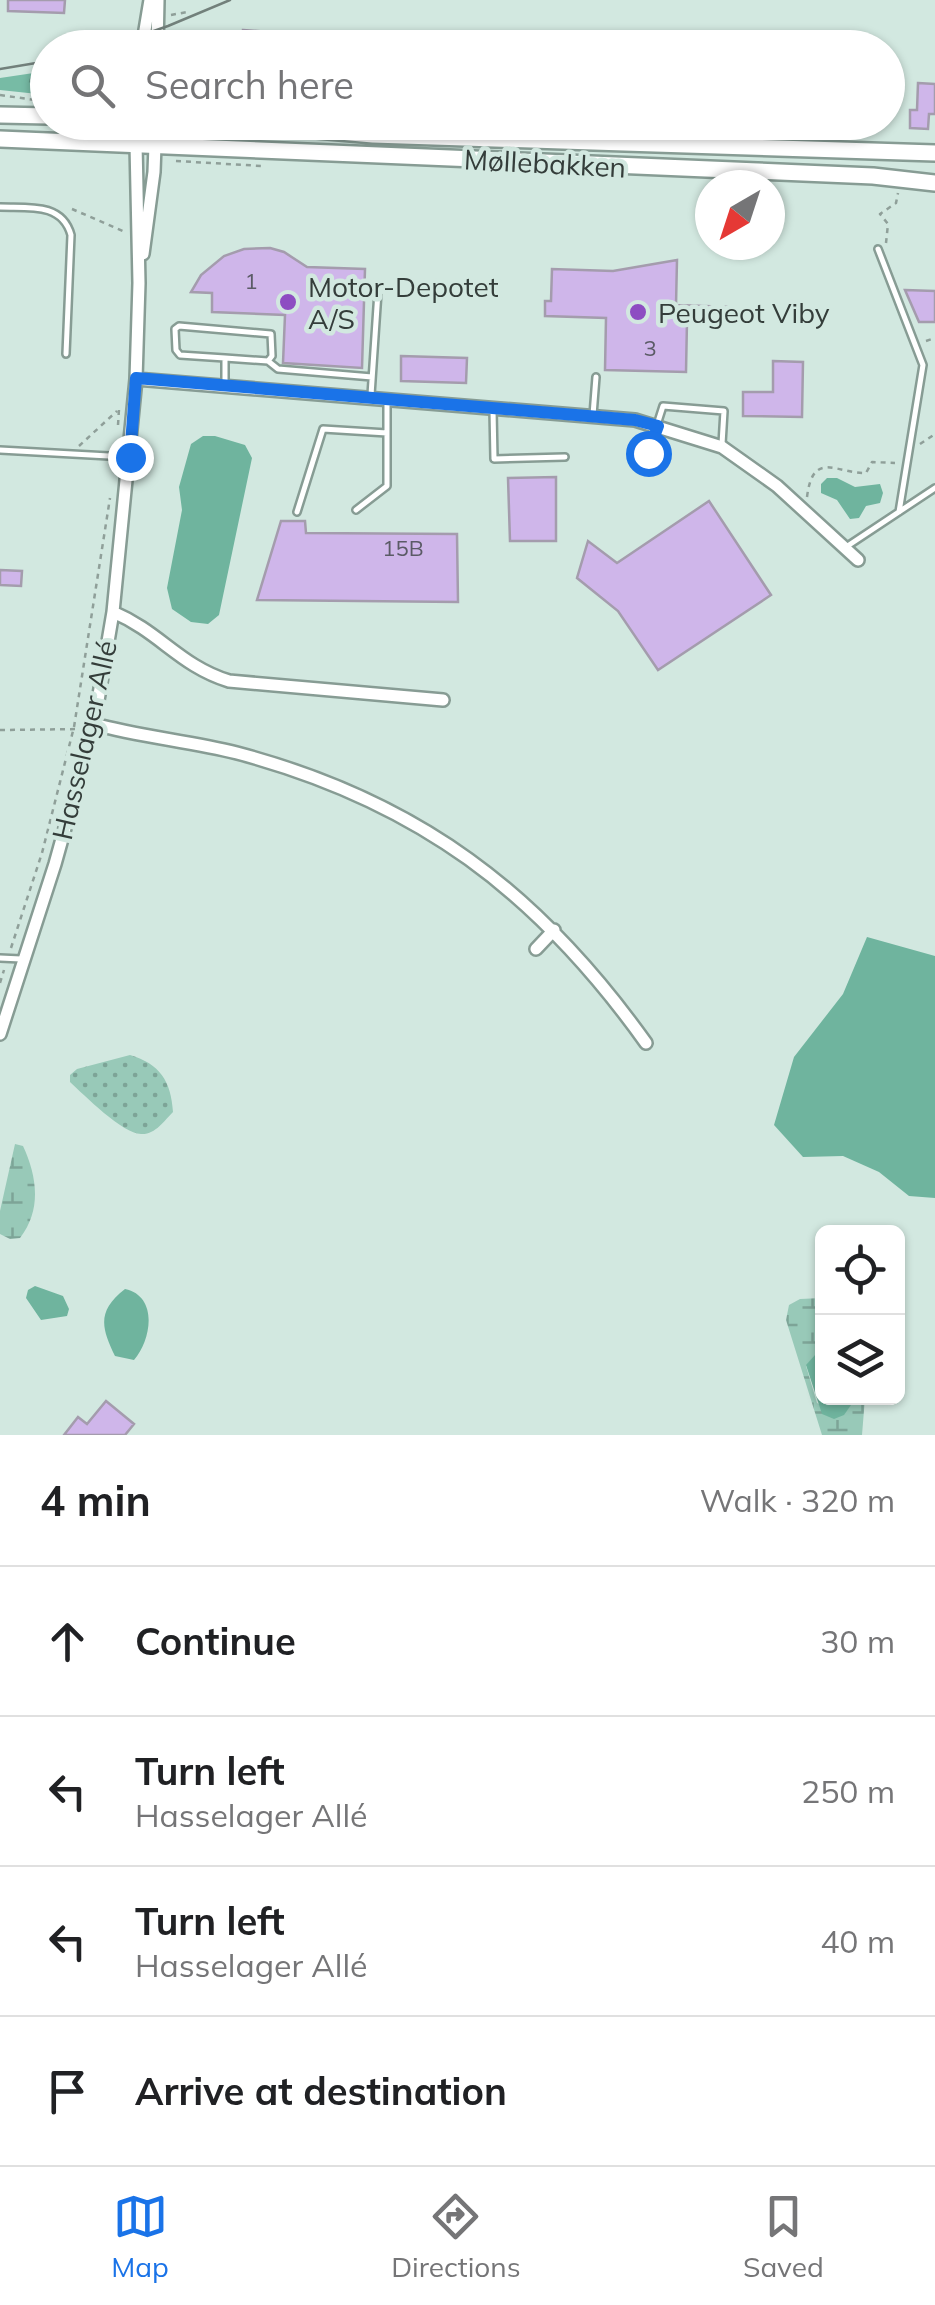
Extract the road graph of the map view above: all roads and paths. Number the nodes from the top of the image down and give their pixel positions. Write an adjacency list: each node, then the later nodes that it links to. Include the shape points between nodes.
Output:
1 (150, 0): 5 (street)
2 (158, 0): 4 (street)
3 (188, 12): 4 (path)
4 (159, 15): 6 (street)
5 (145, 30)
6 (158, 30)
7 (0, 95): 8 (path)
8 (30, 98)
9 (0, 115): 10 (main road)
10 (30, 116)
11 (0, 139): 15 (main road, Møllebakken)
12 (136, 140): 15 (main road, Hasselager Allé)
13 (154, 140): 16 (main road, Hasselager Allé)
14 (530, 140): 17 (main road, Møllebakken)
15 (136, 144): 16 (main road, Møllebakken); 22 (street, Hasselager Allé)
16 (154, 145): 18 (main road, Møllebakken); 24 (street, Hasselager Allé)
17 (935, 153)
18 (901, 179): 19 (main road, Møllebakken); 23 (path, via 896,203 880,214 888,224)
19 (935, 181)
20 (0, 208): 26 (lane, via 44,209 68,226)
21 (72, 209): 22 (path, via 122,232)
22 (137, 231): 24 (street, Hasselager Allé)
23 (882, 250): 48 (lane, via 923,365)
24 (139, 283): 31 (street, Hasselager Allé)
25 (378, 292): 30 (lane)
26 (66, 354)
27 (226, 358): 28 (lane); 28 (lane, via 180,355 175,329 266,331 272,334); 32 (lane)
28 (268, 361): 30 (lane, via 278,369)
29 (596, 376): 36 (lane)
30 (372, 377): 33 (lane)
31 (136, 378): 32 (street); 46 (street, Hasselager Allé)
32 (225, 386): 33 (street)
33 (370, 398): 34 (street)
34 (387, 400): 35 (street); 39 (lane)
35 (493, 407): 36 (street); 47 (lane, via 494,458)
36 (594, 415): 38 (street)
37 (118, 425): 45 (path, via 118,410)
38 (658, 426): 41 (street); 41 (lane, via 663,406 724,411); 44 (lane)
39 (387, 433): 52 (lane, via 387,486); 53 (lane, via 323,429)
40 (935, 434): 42 (path)
41 (722, 446): 51 (street)
42 (918, 446)
43 (0, 450): 45 (lane)
44 (648, 453)
45 (71, 454): 46 (lane)
46 (130, 457): 57 (street, Hasselager Allé)
47 (566, 458)
48 (908, 464): 51 (path, via 872,462 866,473 822,468); 54 (lane)
49 (935, 488): 54 (lane)
50 (111, 494): 59 (path)
51 (800, 506): 55 (street)
52 (356, 510)
53 (296, 512)
54 (899, 512): 55 (lane)
55 (846, 548): 56 (street)
56 (858, 560)
57 (113, 612): 58 (street, via 140,624 202,672 229,681); 60 (street, Hasselager Allé)
58 (443, 700)
59 (74, 727): 60 (path); 61 (path); 65 (path)
60 (93, 728): 62 (street, via 234,752 369,800 465,856); 66 (street, Hasselager Allé)
61 (0, 730)
62 (554, 930): 63 (street); 69 (street)
63 (536, 949)
64 (0, 958): 65 (lane)
65 (8, 958): 66 (lane); 67 (path)
66 (24, 959): 68 (street, Hasselager Allé)
67 (0, 983)
68 (0, 1034)
69 (646, 1043)

